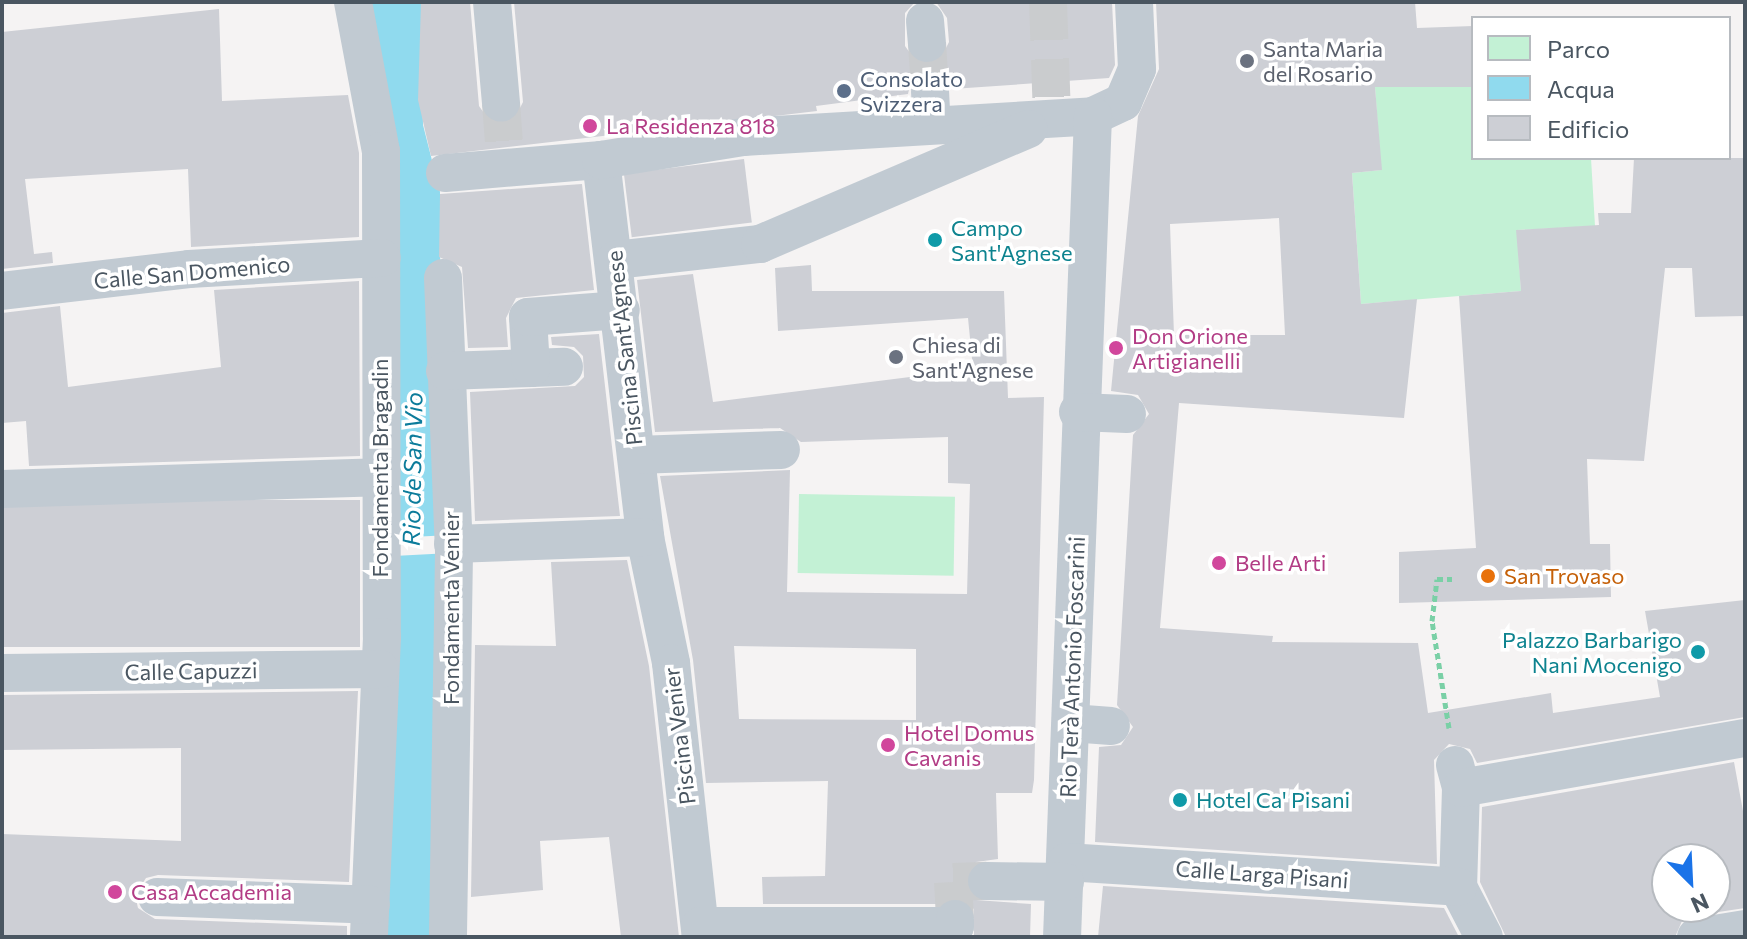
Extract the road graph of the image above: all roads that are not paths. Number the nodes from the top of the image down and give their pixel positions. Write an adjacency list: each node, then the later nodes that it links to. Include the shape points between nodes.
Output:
1 (353, 2): 9 (street, Fondamenta Bragadin, via 381,151)
2 (492, 2): 4 (street)
3 (1134, 2): 5 (street, via 1137,69)
4 (501, 103)
5 (1108, 109): 6 (street); 15 (street)
6 (1052, 119): 7 (street, via 931,108); 10 (street, via 760,244)
7 (601, 160): 8 (street); 10 (street, Piscina Sant'Agnese)
8 (445, 173)
9 (382, 258): 12 (street, Calle San Domenico, via 189,269); 19 (street, Fondamenta Bragadin)
10 (615, 260): 13 (street, Piscina Sant'Agnese)
11 (443, 278): 14 (street, Fondamenta Venier)
12 (2, 291)
13 (621, 310): 14 (street, via 528,317 548,367); 18 (street, Piscina Sant'Agnese)
14 (445, 371): 22 (street, Fondamenta Venier)
15 (1078, 405): 16 (street); 25 (street, Rio Terà Antonio Foscarini)
16 (1127, 414)
17 (781, 450): 18 (street)
18 (636, 455): 21 (street, Piscina Sant'Agnese)
19 (378, 477): 20 (street); 23 (street, Fondamenta Bragadin)
20 (2, 489)
21 (645, 537): 22 (street); 35 (street, Piscina Venier, via 671,663)
22 (453, 544): 36 (street, Fondamenta Venier)
23 (380, 669): 24 (street, Calle Capuzzi); 33 (street, Fondamenta Bragadin)
24 (2, 673)
25 (1071, 723): 26 (street); 28 (street, Rio Terà Antonio Foscarini)
26 (1111, 726)
27 (1745, 738): 31 (street, via 1458,776)
28 (1065, 872): 29 (street, Calle Larga Pisani); 31 (street, Calle Larga Pisani); 37 (street, Rio Terà Antonio Foscarini)
29 (987, 881)
30 (157, 897): 33 (street)
31 (1471, 910)
32 (955, 919): 35 (street, via 955,926)
33 (370, 921)
34 (1745, 929): 38 (street)
35 (701, 932)
36 (448, 937)
37 (1062, 937)
38 (1696, 937)

